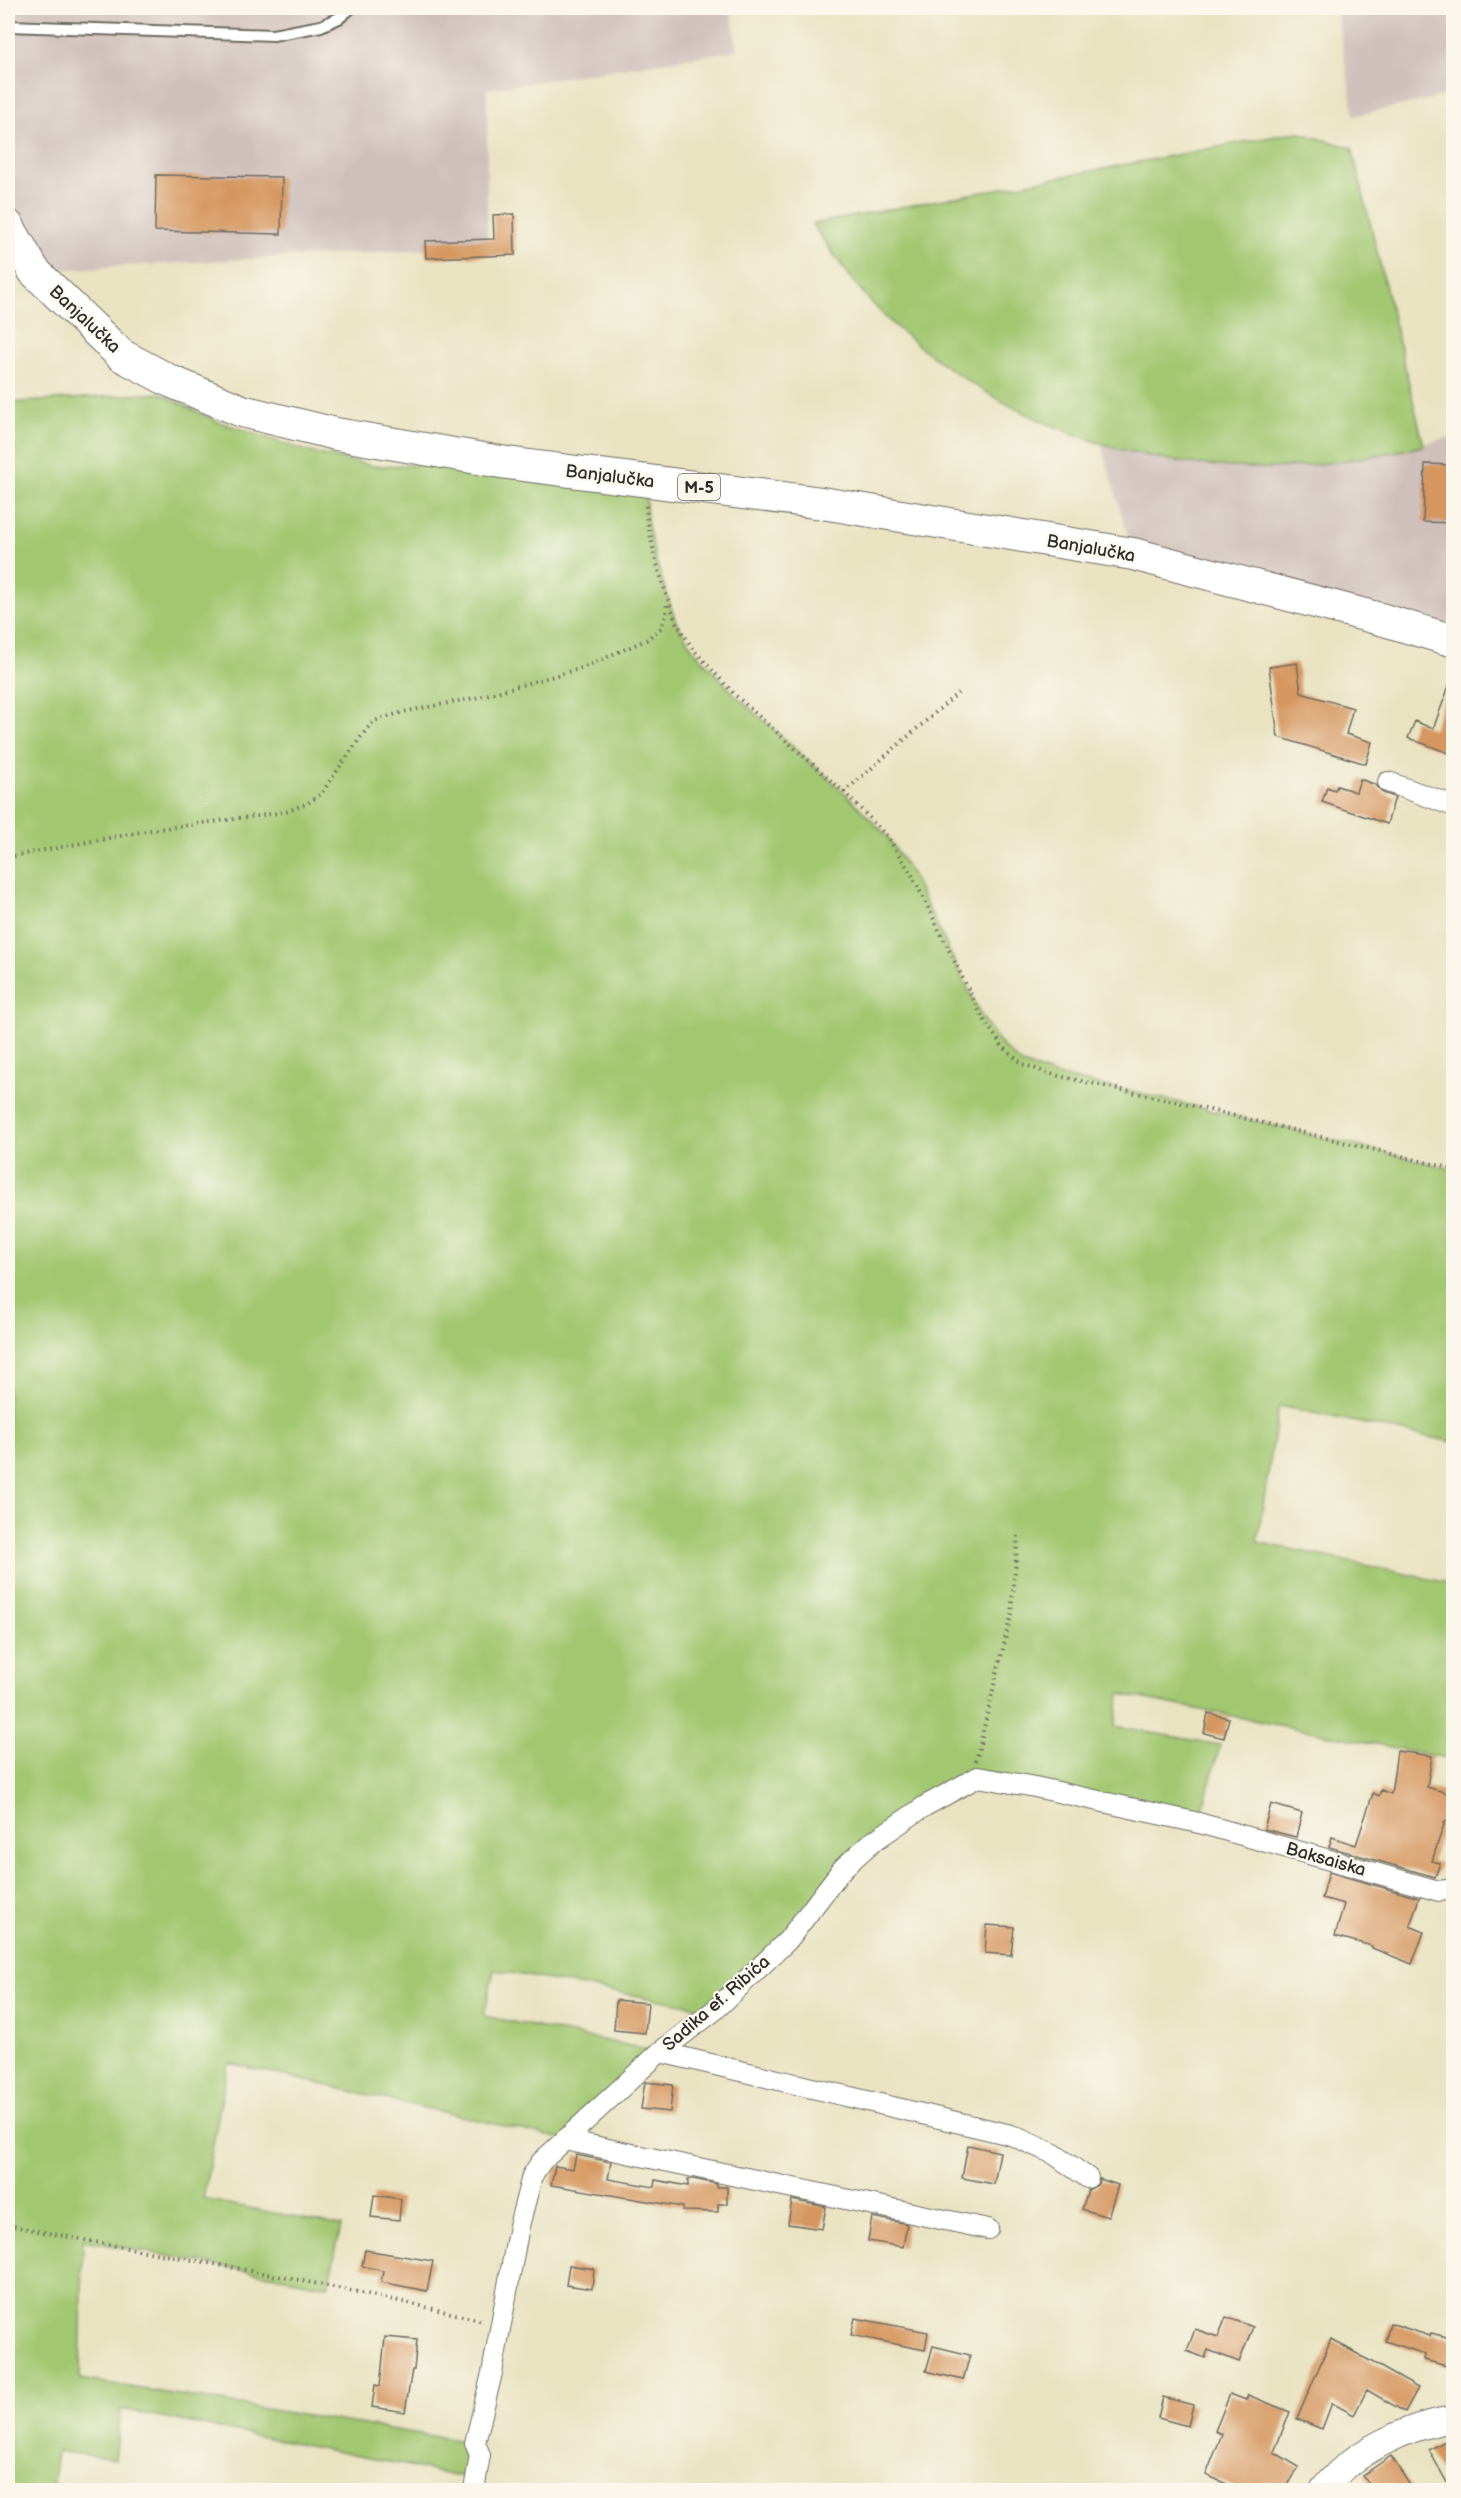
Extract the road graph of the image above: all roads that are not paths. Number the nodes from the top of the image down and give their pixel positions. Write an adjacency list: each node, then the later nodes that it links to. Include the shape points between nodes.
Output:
1 (351, 8): 2 (lane, via 321,26 273,34)
2 (8, 26)
3 (8, 226): 4 (main road, Banjalučka / M-5, via 34,271 121,355 170,381 242,411 336,434 507,463 822,503 1132,554)
4 (1454, 641)
5 (1388, 782): 6 (street)
6 (1454, 806)
7 (1199, 1822): 8 (street, Baksaiska, via 1439,1891); 9 (street, Sadika ef. Ribića, via 1035,1787 972,1779 871,1843 843,1868 788,1940 715,2010)
8 (1454, 1889)
9 (660, 2052): 10 (street, Sadika ef. Ribića); 11 (street, via 1011,2135 1054,2154)
10 (565, 2140): 12 (street); 14 (street, Sadika ef. Ribića, via 532,2176 475,2443 480,2455)
11 (1088, 2178)
12 (988, 2229)
13 (1454, 2419): 15 (street, via 1430,2422 1377,2445)
14 (474, 2490)
15 (1323, 2490)

